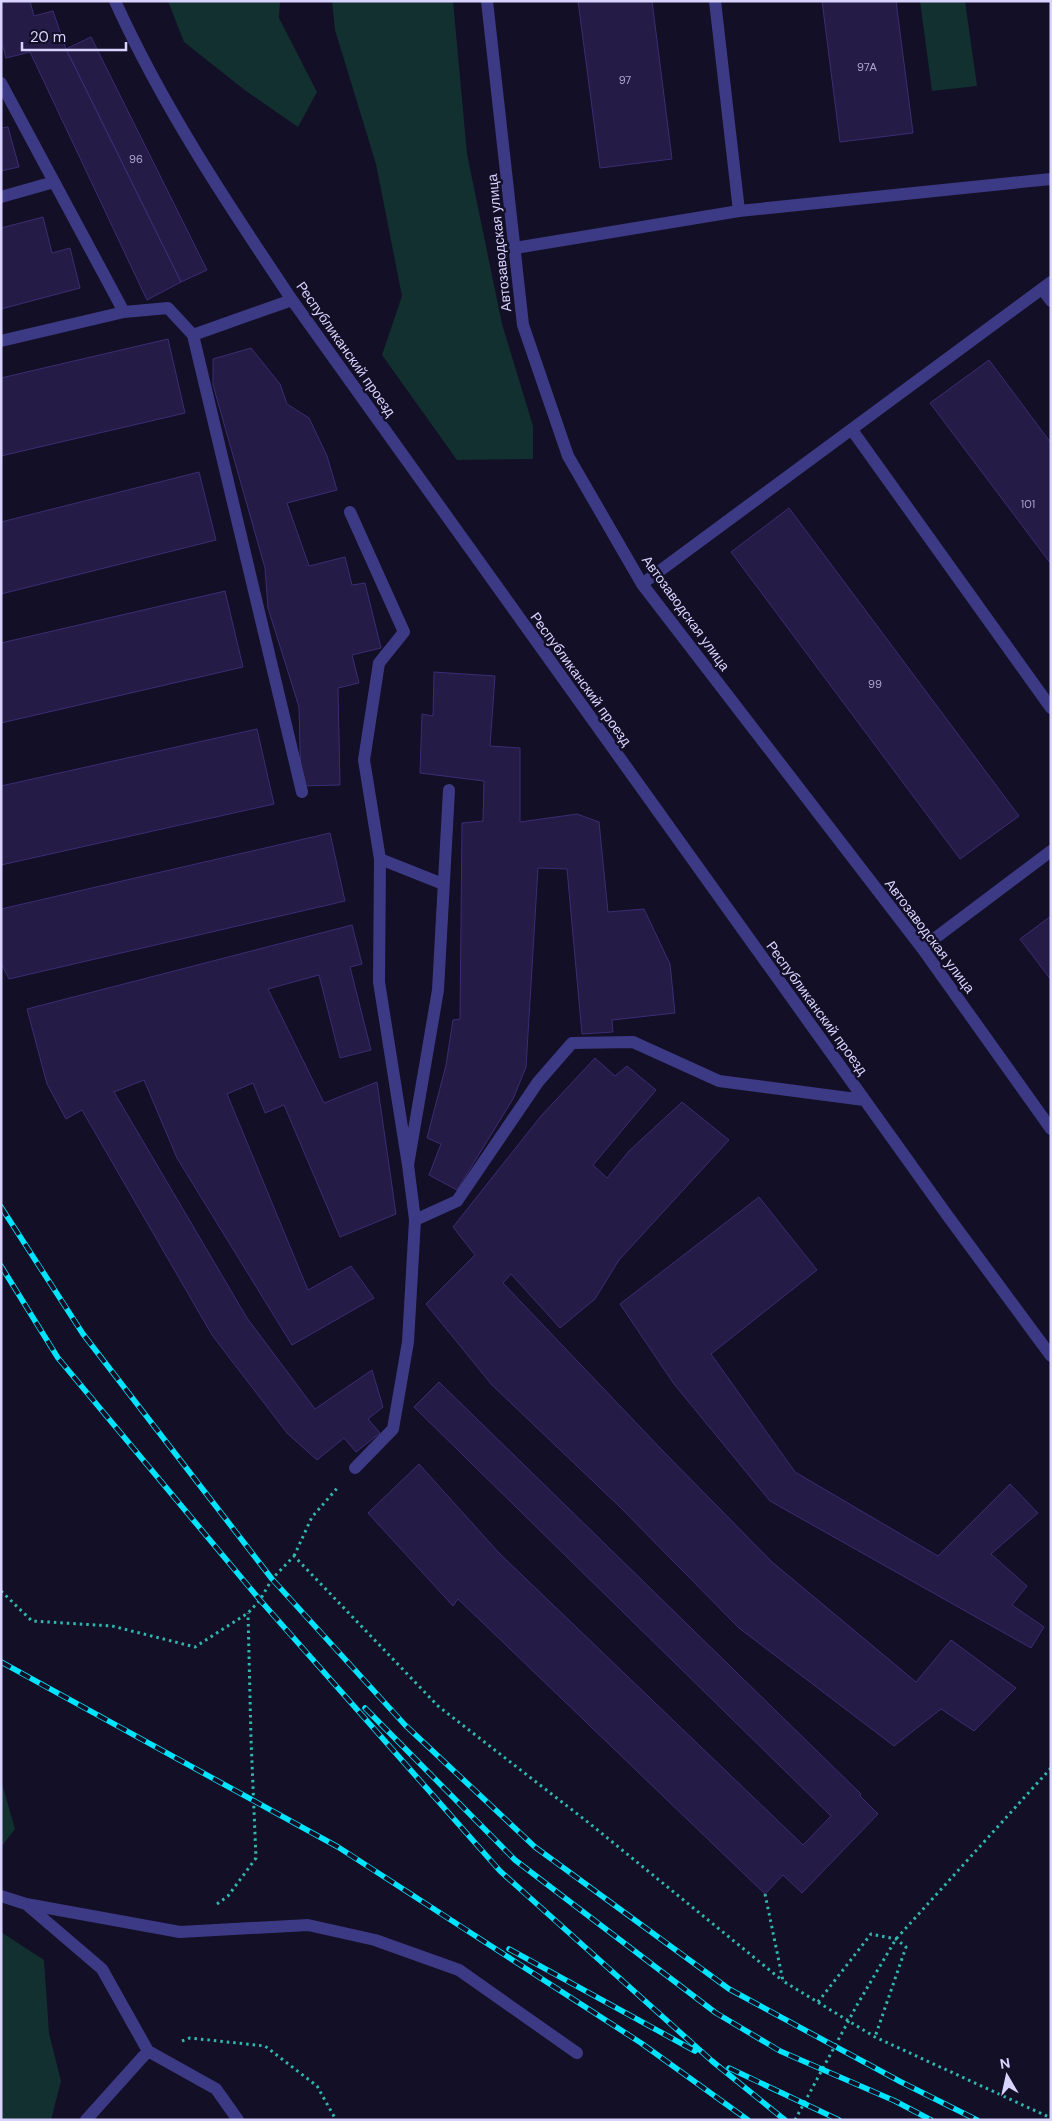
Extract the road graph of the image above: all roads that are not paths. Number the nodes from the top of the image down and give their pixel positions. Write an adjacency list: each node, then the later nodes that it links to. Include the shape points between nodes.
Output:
1 (115, 1): 11 (street, Республиканский проезд, via 138,53 214,183)
2 (487, 1): 9 (street, Автозаводская улица)
3 (715, 1): 8 (street)
4 (1, 83): 6 (street)
5 (1051, 179): 8 (street)
6 (54, 182): 7 (street); 13 (street)
7 (1, 197)
8 (739, 211): 9 (street)
9 (515, 248): 18 (street, Автозаводская улица, via 523,325 568,456)
10 (1046, 286): 12 (street); 16 (street)
11 (292, 300): 14 (street); 26 (street, Республиканский проезд)
12 (1051, 301)
13 (124, 312): 14 (street, via 168,308); 15 (street)
14 (193, 335): 21 (street)
15 (1, 342)
16 (852, 430): 18 (street); 19 (street)
17 (350, 512): 23 (street, via 404,632 379,663 364,760)
18 (642, 584): 25 (street, Автозаводская улица)
19 (1051, 708)
20 (449, 790): 24 (street)
21 (302, 792)
22 (1051, 851): 25 (street)
23 (380, 859): 24 (street); 28 (street, via 379,982)
24 (443, 884): 28 (street, via 438,990)
25 (922, 948): 27 (street, Автозаводская улица)
26 (864, 1100): 29 (street, via 719,1081 633,1042 572,1043 538,1082 457,1201); 30 (street, Республиканский проезд)
27 (1051, 1129)
28 (408, 1165): 29 (street)
29 (415, 1220): 31 (street, via 408,1342 393,1429)
30 (1051, 1356)
31 (355, 1468)
32 (1, 1896): 33 (street)
33 (26, 1904): 34 (street, via 102,1969); 35 (street, via 180,1932 308,1925 375,1940 459,1970)
34 (148, 2051): 36 (street); 37 (street, via 216,2089)
35 (577, 2053)
36 (86, 2120)
37 (238, 2120)

